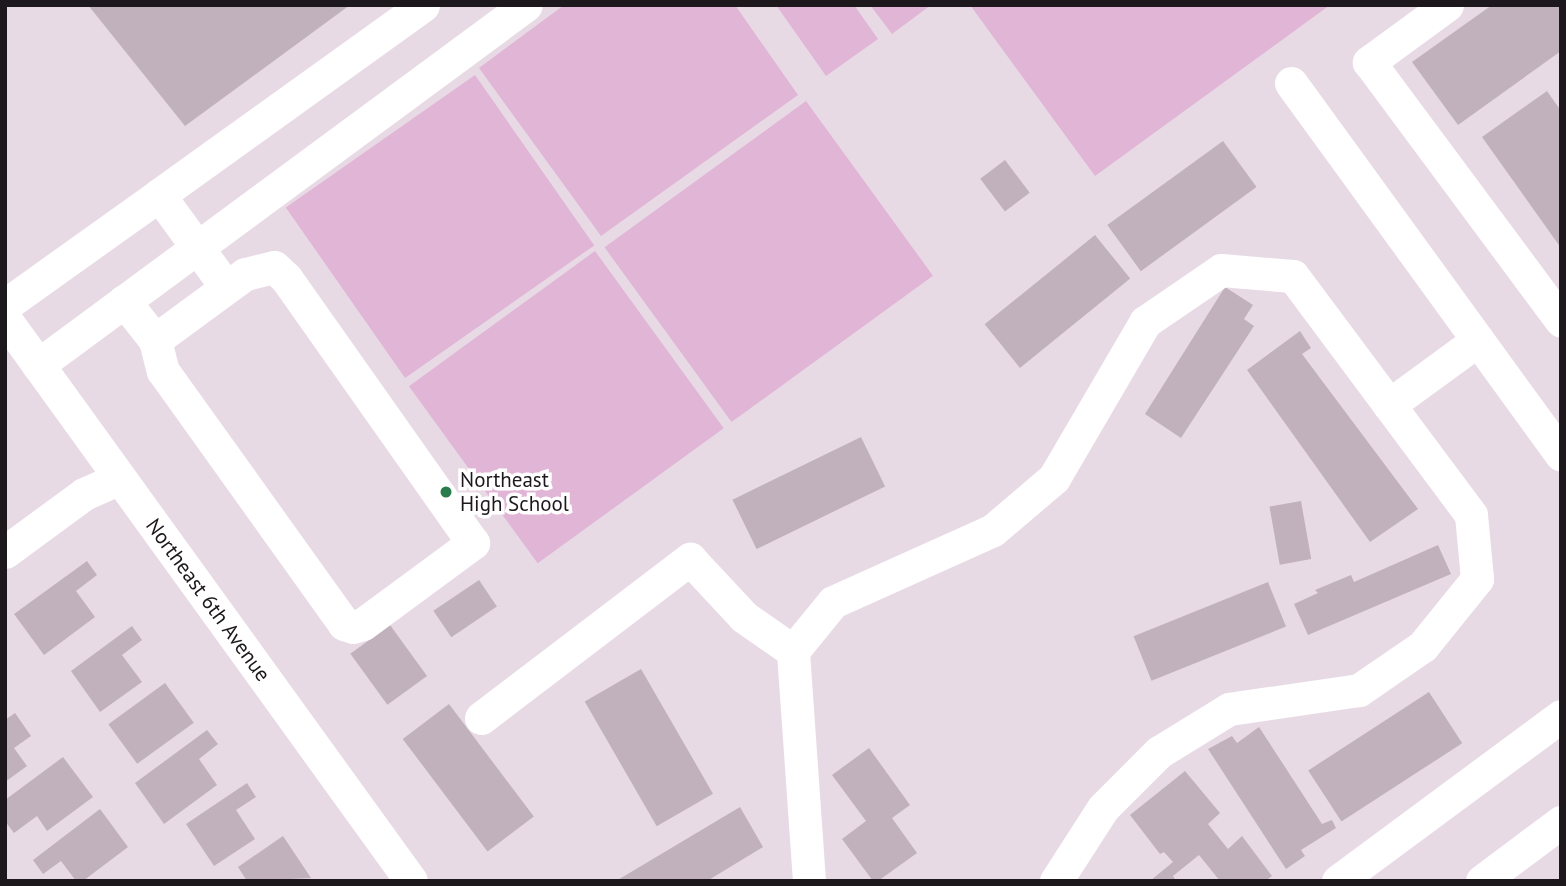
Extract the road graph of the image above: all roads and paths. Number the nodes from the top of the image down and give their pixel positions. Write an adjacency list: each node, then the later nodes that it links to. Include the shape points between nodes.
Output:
1 (423, 5): 5 (street)
2 (526, 5): 6 (street)
3 (1447, 5): 11 (street, via 1369,62)
4 (1291, 83): 13 (street)
5 (159, 195): 6 (street); 9 (street)
6 (197, 246): 7 (street); 8 (street)
7 (226, 287): 12 (street); 12 (street, via 262,267 274,267 286,278 472,535 466,551 363,624 344,624 163,372)
8 (124, 301): 12 (street); 14 (street)
9 (5, 304)
10 (5, 319): 14 (street, Northeast 6th Avenue)
11 (1561, 321)
12 (155, 340)
13 (1478, 340): 15 (street); 16 (street)
14 (38, 365): 17 (street, Northeast 6th Avenue)
15 (1389, 405): 19 (street, via 1293,276 1220,270 1145,322 1054,478 993,530 833,602); 25 (street, via 1471,514 1477,579 1423,646 1359,690 1229,709 1159,751 1103,808)
16 (1561, 454)
17 (121, 478): 18 (street, via 83,494); 23 (street, Northeast 6th Avenue)
18 (5, 552)
19 (793, 651): 21 (street, via 744,617 690,559); 24 (street)
20 (1561, 716): 26 (street)
21 (481, 718)
22 (1561, 822): 27 (street)
23 (411, 881)
24 (809, 881)
25 (1056, 881)
26 (1338, 881)
27 (1482, 881)

